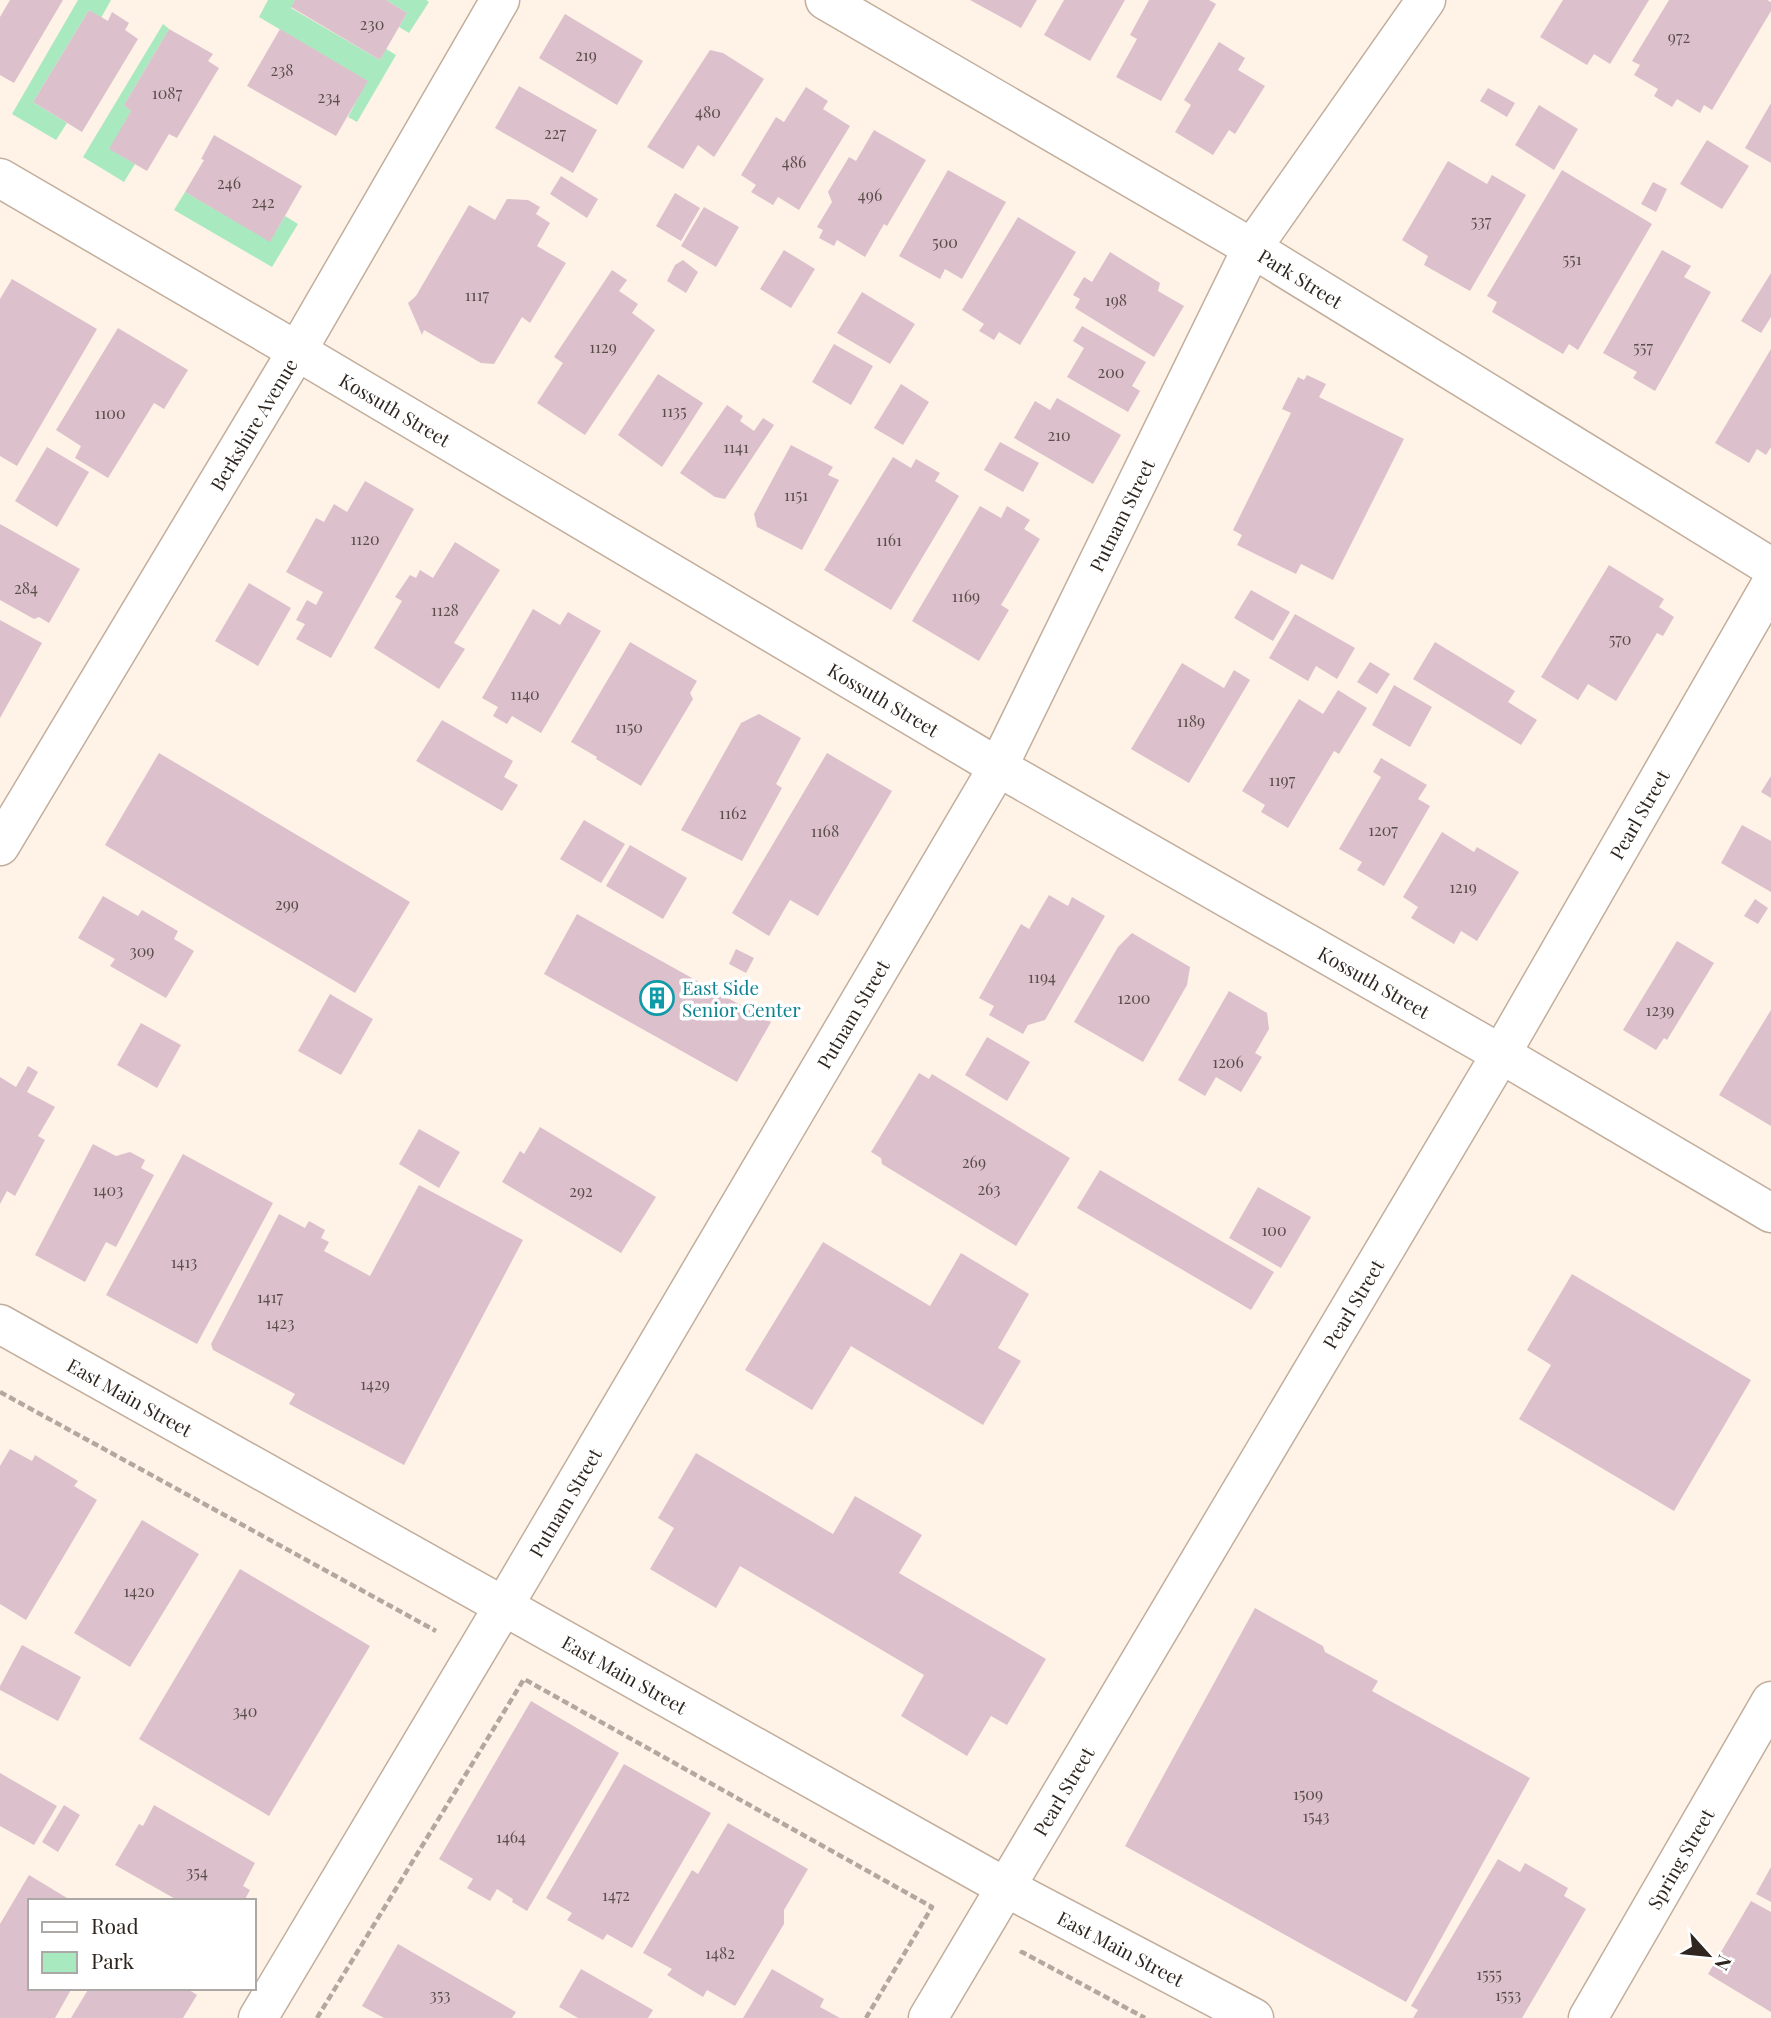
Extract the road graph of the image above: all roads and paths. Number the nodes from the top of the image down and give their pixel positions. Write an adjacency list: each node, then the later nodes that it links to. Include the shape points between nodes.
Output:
1 (500, 0): 6 (street, Berkshire Avenue)
2 (825, 0): 5 (street, Park Street)
3 (1426, 0): 5 (street, Putnam Street)
4 (0, 178): 6 (street, Kossuth Street)
5 (1252, 248): 7 (street, Park Street); 9 (street, Putnam Street)
6 (297, 351): 9 (street, Kossuth Street); 10 (street, Berkshire Avenue)
7 (1771, 567)
8 (1771, 584): 11 (street, Pearl Street)
9 (998, 768): 11 (street, Kossuth Street); 15 (street, Putnam Street)
10 (0, 846)
11 (1501, 1054): 12 (street, Kossuth Street); 18 (street, Pearl Street)
12 (1771, 1213)
13 (0, 1324): 15 (street, East Main Street)
14 (0, 1392): 16 (path, via 436,1631)
15 (503, 1608): 18 (street, East Main Street); 20 (street, Putnam Street)
16 (429, 1643)
17 (1771, 1701): 26 (street, Spring Street)
18 (1006, 1887): 23 (street, Pearl Street); 25 (street, East Main Street)
19 (1016, 1963): 24 (path, via 1022,1952)
20 (258, 2018)
21 (317, 2018): 22 (path, via 524,1679 932,1906)
22 (866, 2018)
23 (928, 2018)
24 (1145, 2018)
25 (1254, 2018)
26 (1588, 2018)

